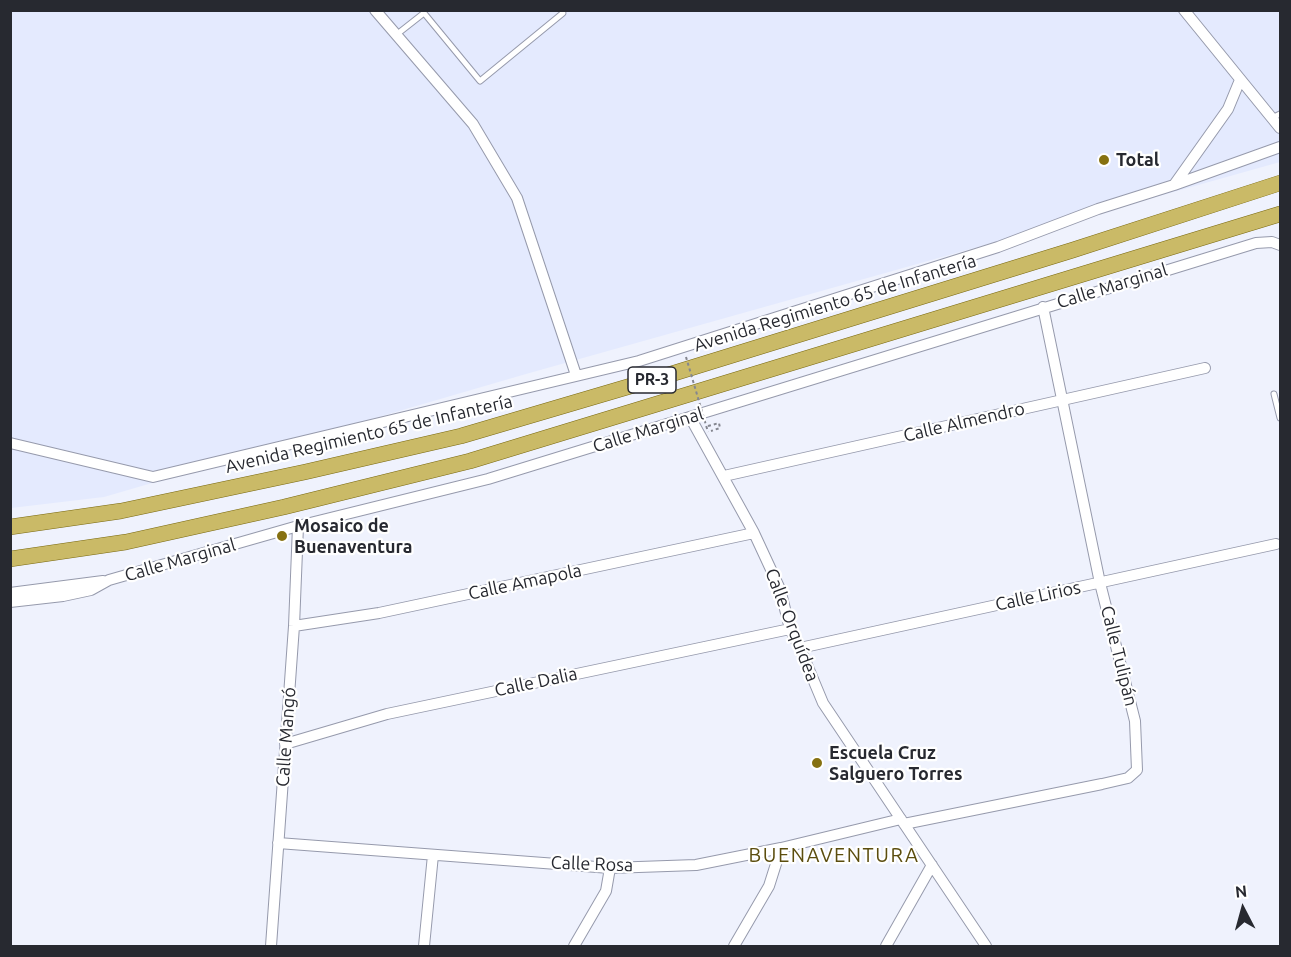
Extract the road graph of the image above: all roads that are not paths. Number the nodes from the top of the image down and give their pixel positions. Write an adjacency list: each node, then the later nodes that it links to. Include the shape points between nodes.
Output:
1 (375, 10): 5 (street)
2 (562, 10): 4 (lane, via 480,81)
3 (1184, 10): 6 (street)
4 (425, 12): 5 (lane)
5 (396, 35): 16 (street, via 473,124 517,198)
6 (1240, 80): 7 (street); 11 (street, via 1228,109)
7 (1276, 116): 8 (street)
8 (1281, 128)
9 (1281, 147): 11 (street)
10 (1281, 183): 24 (main road, Avenida Regimiento 65 de Infantería / PR-3, via 826,327 461,436 120,511)
11 (1174, 185): 16 (street, via 998,247 639,361)
12 (1281, 214): 29 (main road, PR-3, via 470,461 126,542)
13 (1281, 245): 14 (street, Calle Marginal, via 1256,243)
14 (1043, 307): 18 (street, Calle Tulipán); 19 (street, Calle Marginal)
15 (1205, 368): 18 (street, Calle Almendro)
16 (576, 375): 21 (street, via 153,477)
17 (1274, 394): 20 (lane)
18 (1062, 400): 22 (street, Calle Almendro); 31 (street, Calle Tulipán)
19 (690, 417): 22 (street, Calle Orquídea); 25 (street, Calle Marginal, via 488,479)
20 (1281, 418)
21 (10, 443)
22 (724, 476): 27 (street, Calle Orquídea)
23 (10, 522): 24 (main road)
24 (31, 524): 26 (main road, Avenida Regimiento 65 de Infantería / PR-3)
25 (298, 526): 30 (street, Calle Marginal); 34 (street, Calle Mangó)
26 (10, 527)
27 (754, 533): 34 (street, Calle Amapola, via 379,613); 35 (street, Calle Orquídea, via 780,589)
28 (1276, 544): 31 (street, Calle Lirios)
29 (10, 559)
30 (109, 580): 32 (street); 33 (street, Calle Marginal, via 91,590)
31 (1100, 583): 36 (street, Calle Lirios); 38 (street, Calle Tulipán, via 1135,721 1137,770 1128,778 1102,784)
32 (10, 593)
33 (10, 603)
34 (294, 626): 37 (street, Calle Mangó)
35 (790, 629): 36 (street, Calle Orquídea); 37 (street, Calle Dalia, via 387,714)
36 (800, 648): 38 (street, Calle Orquídea, via 823,702)
37 (285, 744): 39 (street, Calle Mangó)
38 (903, 822): 40 (street, Calle Rosa); 42 (street, Calle Orquídea)
39 (278, 843): 41 (street, Calle Rosa); 44 (street, Calle Mangó)
40 (781, 848): 43 (street, Calle Rosa, via 696,865); 47 (street, via 769,886)
41 (433, 855): 43 (street, Calle Rosa); 45 (street)
42 (932, 865): 48 (street); 49 (street, Calle Orquídea)
43 (610, 868): 46 (street, via 606,891)
44 (271, 946)
45 (424, 946)
46 (574, 946)
47 (734, 946)
48 (886, 946)
49 (986, 946)

